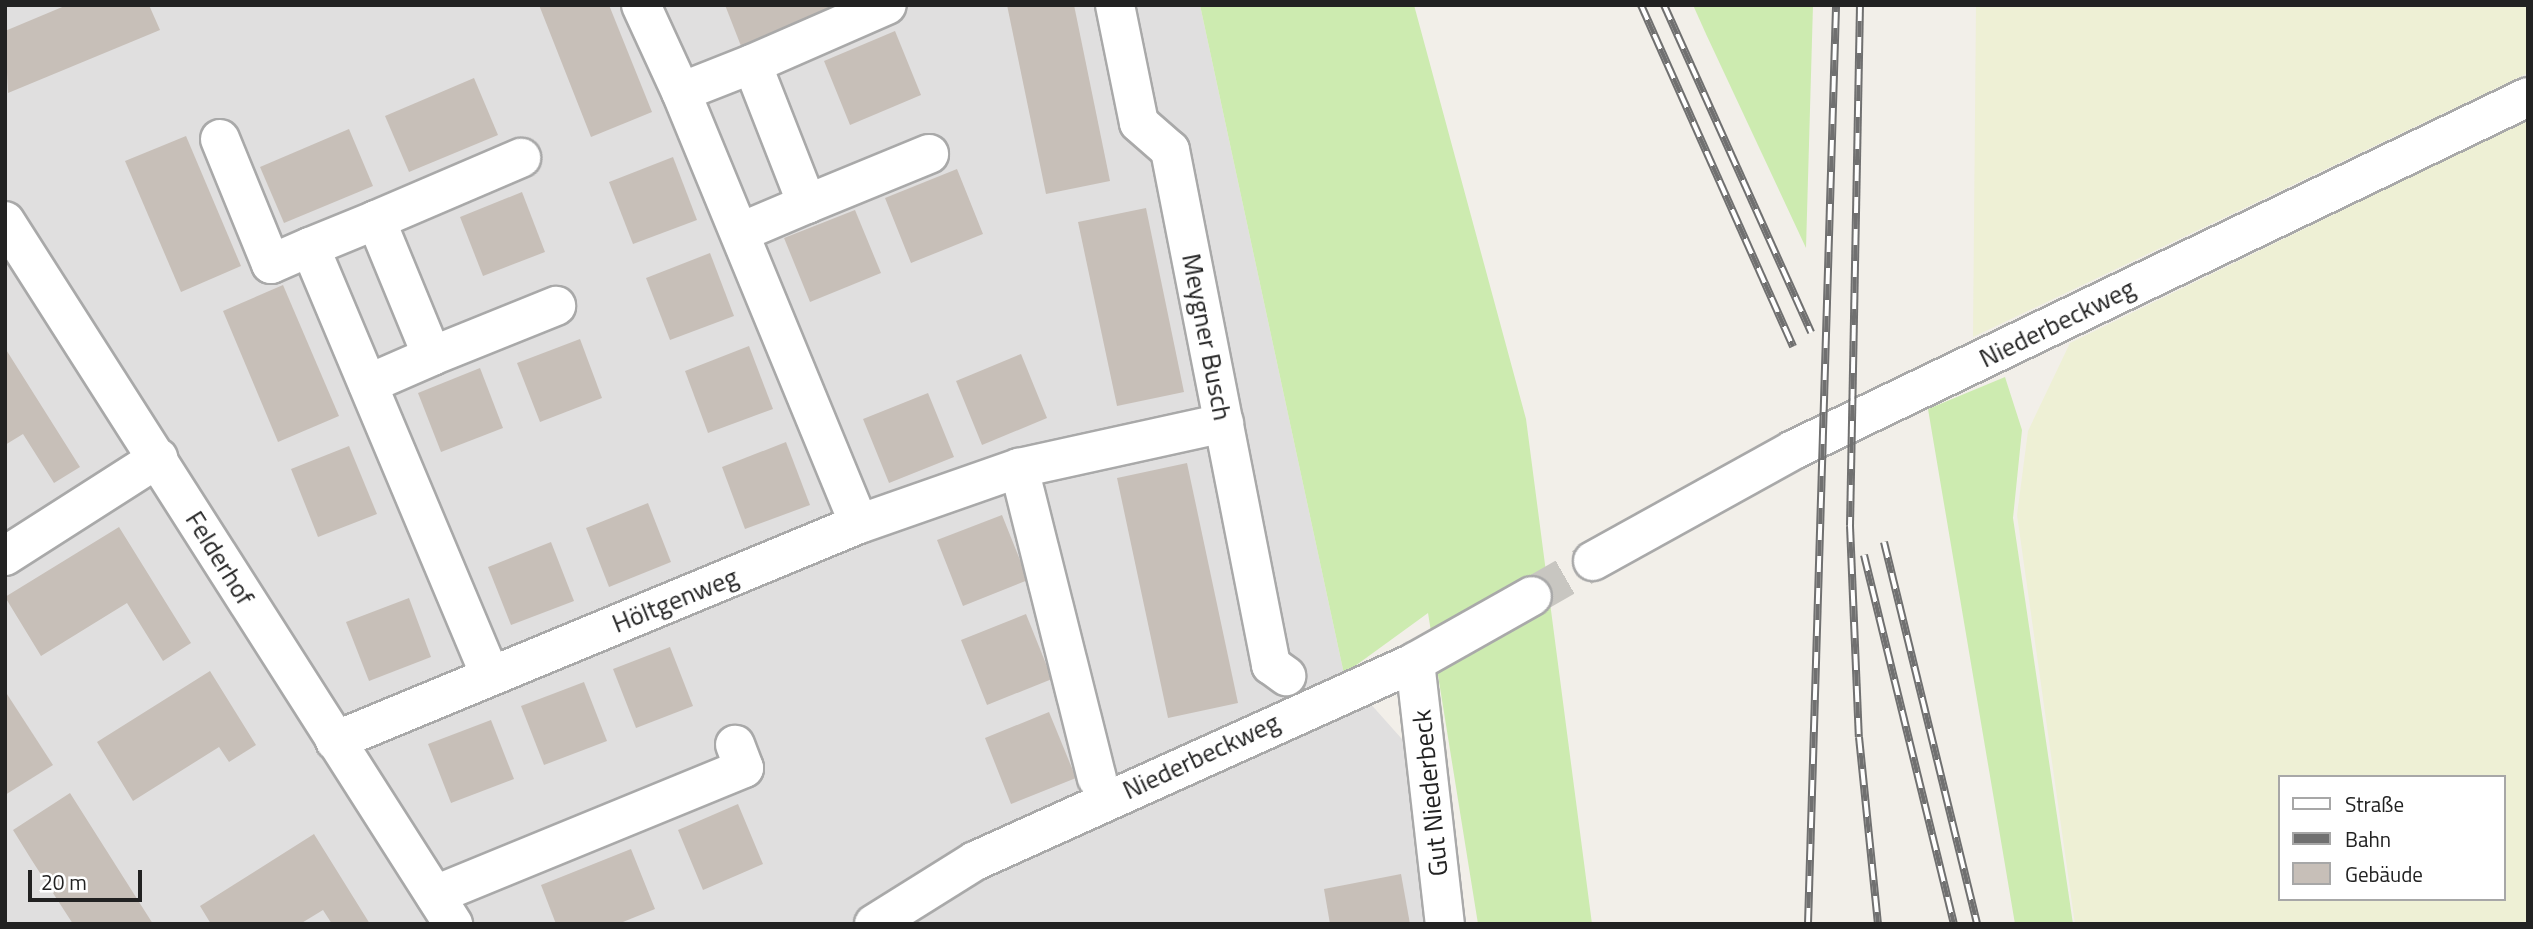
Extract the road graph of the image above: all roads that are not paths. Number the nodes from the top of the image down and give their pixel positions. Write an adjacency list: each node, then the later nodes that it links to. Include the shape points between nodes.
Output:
1 (641, 5): 5 (street)
2 (887, 5): 4 (street)
3 (1115, 5): 18 (street, Meygner Busch, via 1139,123 1170,150)
4 (752, 64): 5 (street); 10 (street)
5 (681, 92): 13 (street)
6 (2528, 97): 23 (street, Niederbeckweg, via 1793,450)
7 (220, 139): 14 (street, via 271,264)
8 (929, 154): 10 (street)
9 (521, 158): 11 (street)
10 (807, 204): 13 (street)
11 (376, 220): 14 (street); 16 (street)
12 (5, 221): 19 (street, Felderhof)
13 (741, 232): 21 (street)
14 (310, 247): 17 (street)
15 (556, 306): 16 (street)
16 (432, 356): 17 (street)
17 (368, 384): 26 (street)
18 (1224, 423): 20 (street, Höltgenweg); 27 (street, Meygner Busch, via 1271,665)
19 (158, 458): 22 (street); 28 (street, Felderhof)
20 (1019, 468): 21 (street, Höltgenweg); 30 (street)
21 (859, 524): 26 (street, Höltgenweg)
22 (5, 556)
23 (1593, 561)
24 (1532, 596): 25 (street, Niederbeckweg)
25 (1415, 662): 32 (street, Niederbeckweg, via 975,861); 33 (street, Gut Niederbeck)
26 (490, 676): 28 (street, Höltgenweg)
27 (1286, 676)
28 (335, 741): 31 (street, Felderhof)
29 (735, 745): 31 (street, Felderhof, via 744,768)
30 (1097, 778)
31 (444, 909)
32 (874, 924)
33 (1445, 924)

